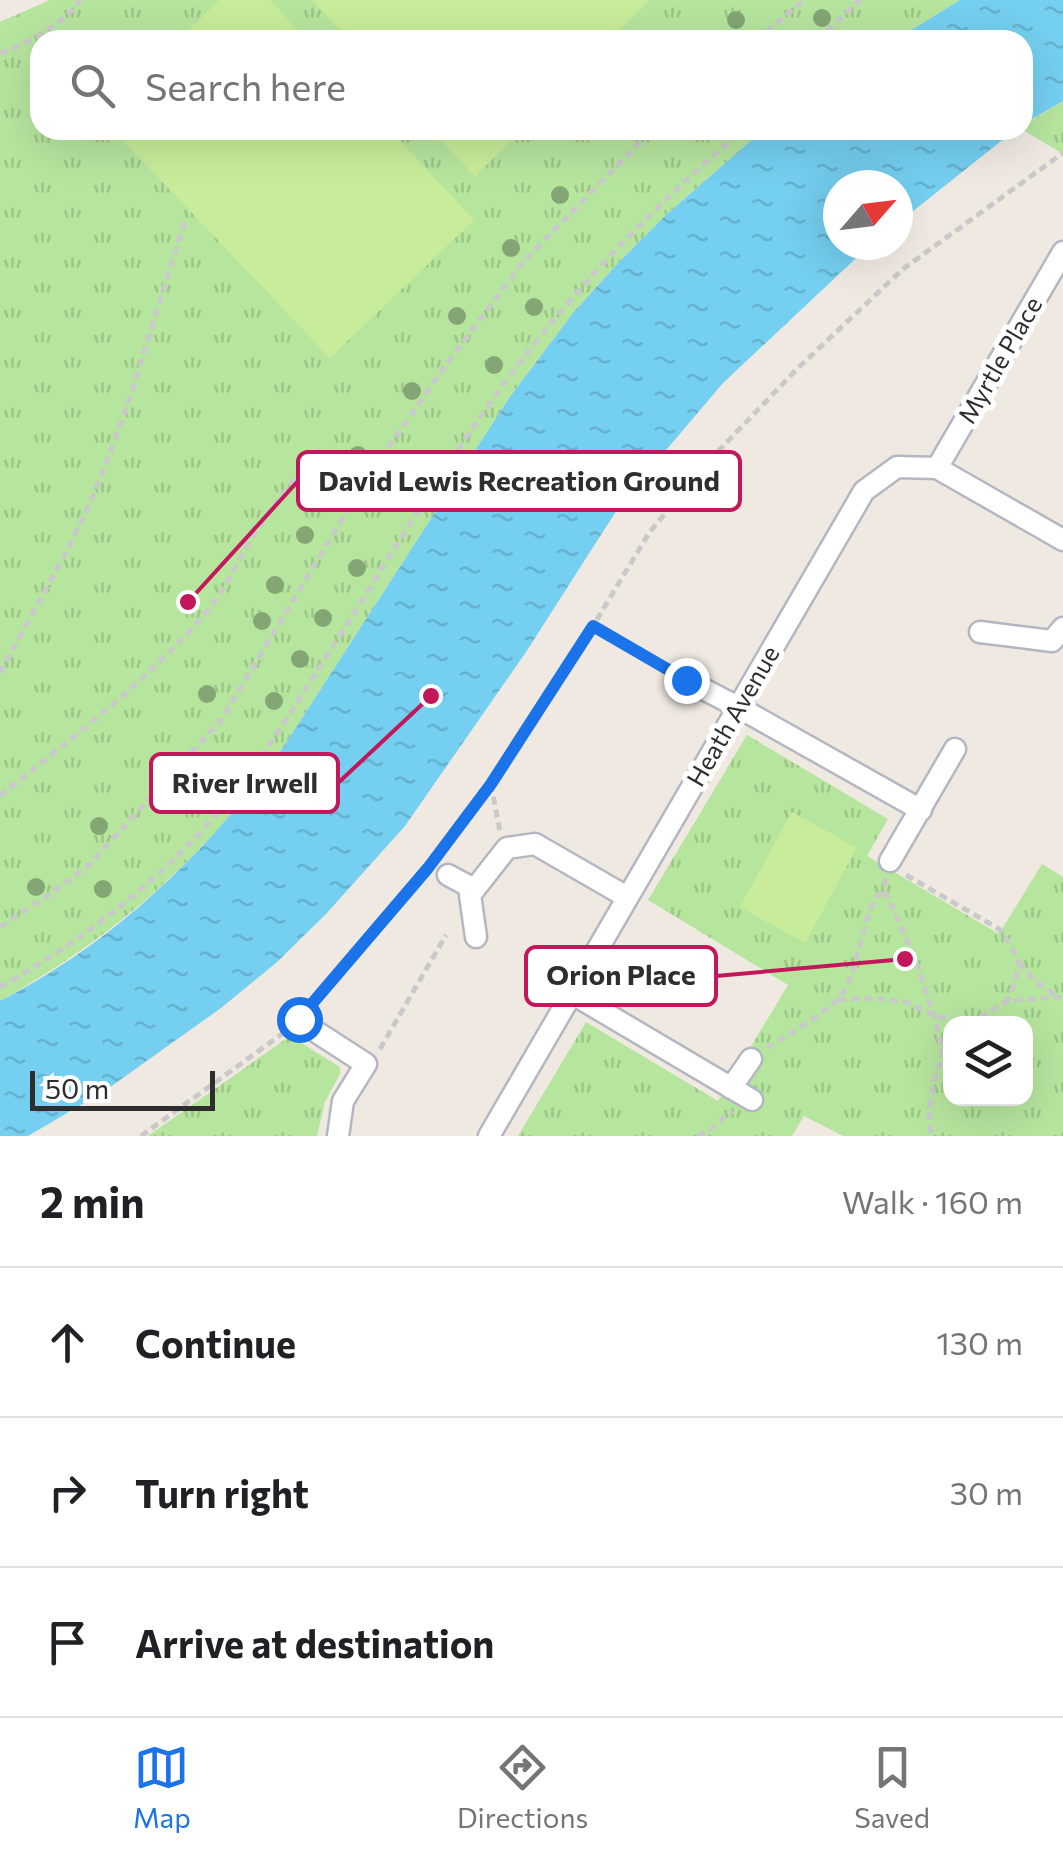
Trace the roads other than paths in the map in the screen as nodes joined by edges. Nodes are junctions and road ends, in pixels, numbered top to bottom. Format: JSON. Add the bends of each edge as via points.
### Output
{"nodes":[{"id":1,"x":1063,"y":252,"type":"edge"},
{"id":2,"x":937,"y":468,"type":"junction"},
{"id":3,"x":1063,"y":540,"type":"edge"},
{"id":4,"x":980,"y":632,"type":"dead end"},
{"id":5,"x":1059,"y":640,"type":"edge"},
{"id":6,"x":686,"y":680,"type":"road end"},
{"id":7,"x":738,"y":707,"type":"junction"},
{"id":8,"x":956,"y":748,"type":"dead end"},
{"id":9,"x":921,"y":810,"type":"junction"},
{"id":10,"x":889,"y":862,"type":"road end"},
{"id":11,"x":448,"y":874,"type":"dead end"},
{"id":12,"x":474,"y":889,"type":"junction"},
{"id":13,"x":628,"y":897,"type":"junction"},
{"id":14,"x":476,"y":938,"type":"dead end"},
{"id":15,"x":571,"y":993,"type":"junction"},
{"id":16,"x":318,"y":1033,"type":"dead end"},
{"id":17,"x":751,"y":1059,"type":"road end"},
{"id":18,"x":338,"y":1136,"type":"edge"},
{"id":19,"x":489,"y":1136,"type":"edge"}],
"edges":[{"from":1,"to":2,"type":"street","name":"Myrtle Place"},
{"from":2,"to":3,"type":"street"},
{"from":2,"to":7,"type":"street","name":"Heath Avenue","via":[[897,467],[864,491]]},
{"from":4,"to":5,"type":"street"},
{"from":6,"to":7,"type":"street"},
{"from":7,"to":9,"type":"street"},
{"from":7,"to":13,"type":"street","name":"Heath Avenue"},
{"from":8,"to":9,"type":"street"},
{"from":9,"to":10,"type":"street"},
{"from":11,"to":12,"type":"street"},
{"from":12,"to":13,"type":"street","via":[[507,848],[535,844]]},
{"from":12,"to":14,"type":"street"},
{"from":13,"to":15,"type":"street","name":"Heath Avenue"},
{"from":15,"to":17,"type":"street","via":[[743,1094]]},
{"from":15,"to":19,"type":"street","name":"Heath Avenue"},
{"from":16,"to":18,"type":"street","via":[[366,1064],[343,1101]]}]}
